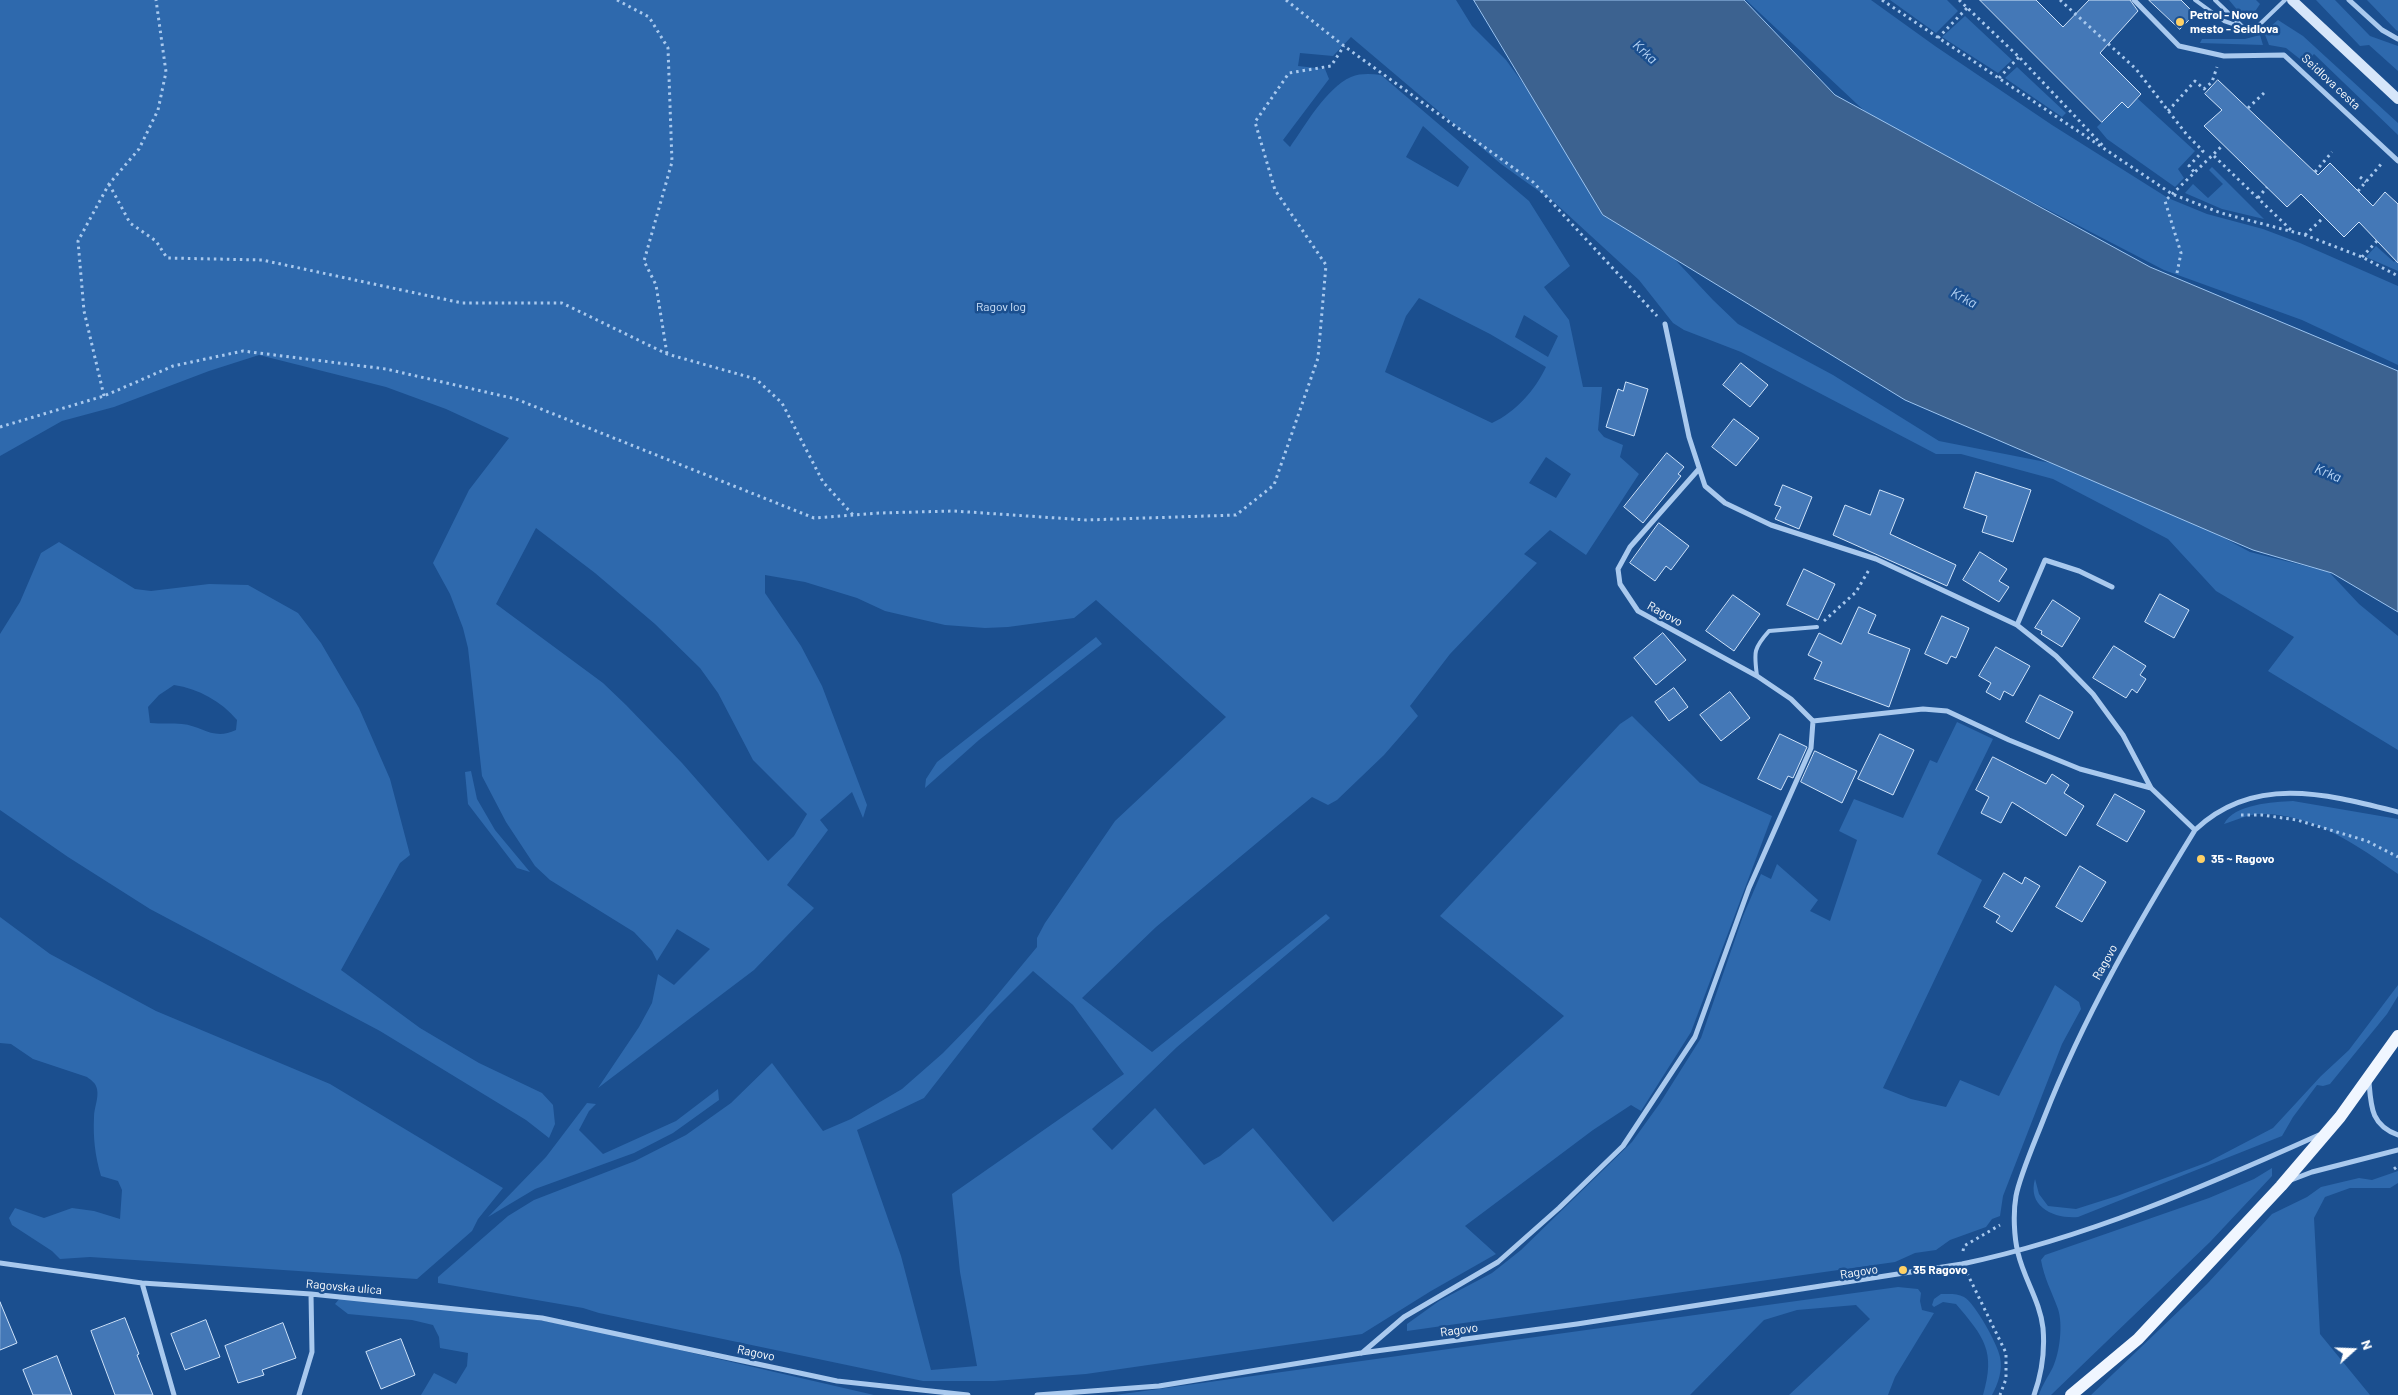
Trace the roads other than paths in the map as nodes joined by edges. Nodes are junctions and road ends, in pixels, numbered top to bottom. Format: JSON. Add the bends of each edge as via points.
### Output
{"nodes":[{"id":1,"x":2134,"y":0,"type":"edge"},
{"id":2,"x":2195,"y":0,"type":"edge"},
{"id":3,"x":2215,"y":0,"type":"edge"},
{"id":4,"x":2285,"y":0,"type":"edge"},
{"id":5,"x":2292,"y":0,"type":"edge"},
{"id":6,"x":2349,"y":0,"type":"edge"},
{"id":7,"x":2244,"y":28,"type":"junction"},
{"id":8,"x":2398,"y":40,"type":"edge"},
{"id":9,"x":2398,"y":100,"type":"edge"},
{"id":10,"x":2398,"y":161,"type":"edge"},
{"id":11,"x":1664,"y":324,"type":"road end"},
{"id":12,"x":1698,"y":470,"type":"junction"},
{"id":13,"x":2112,"y":587,"type":"dead end"},
{"id":14,"x":2017,"y":624,"type":"junction"},
{"id":15,"x":1817,"y":627,"type":"road end"},
{"id":16,"x":1757,"y":676,"type":"junction"},
{"id":17,"x":1813,"y":721,"type":"junction"},
{"id":18,"x":2150,"y":788,"type":"junction"},
{"id":19,"x":2398,"y":812,"type":"edge"},
{"id":20,"x":2195,"y":830,"type":"junction"},
{"id":21,"x":2398,"y":1036,"type":"edge"},
{"id":22,"x":2369,"y":1077,"type":"junction"},
{"id":23,"x":2326,"y":1132,"type":"junction"},
{"id":24,"x":2398,"y":1135,"type":"edge"},
{"id":25,"x":2398,"y":1150,"type":"edge"},
{"id":26,"x":2283,"y":1183,"type":"junction"},
{"id":27,"x":2018,"y":1252,"type":"junction"},
{"id":28,"x":0,"y":1263,"type":"edge"},
{"id":29,"x":142,"y":1283,"type":"junction"},
{"id":30,"x":310,"y":1294,"type":"junction"},
{"id":31,"x":542,"y":1318,"type":"joint"},
{"id":32,"x":1361,"y":1353,"type":"junction"},
{"id":33,"x":174,"y":1395,"type":"edge"},
{"id":34,"x":299,"y":1395,"type":"edge"},
{"id":35,"x":968,"y":1395,"type":"edge"},
{"id":36,"x":1037,"y":1395,"type":"edge"},
{"id":37,"x":2034,"y":1395,"type":"edge"},
{"id":38,"x":2071,"y":1395,"type":"edge"}],
"edges":[{"from":1,"to":10,"type":"street","name":"Seidlova cesta","via":[[2178,46],[2220,55],[2284,55]]},
{"from":2,"to":7,"type":"lane","via":[[2224,21]]},
{"from":3,"to":7,"type":"lane"},
{"from":4,"to":7,"type":"lane","via":[[2258,26]]},
{"from":5,"to":9,"type":"street"},
{"from":6,"to":8,"type":"street"},
{"from":11,"to":12,"type":"street"},
{"from":12,"to":14,"type":"street","via":[[1705,486],[1725,503],[1771,526],[1876,559]]},
{"from":12,"to":16,"type":"street","name":"Ragovo","via":[[1630,547],[1618,569],[1620,584],[1638,610]]},
{"from":13,"to":14,"type":"street","via":[[2079,571],[2045,560]]},
{"from":14,"to":18,"type":"street","via":[[2056,656],[2094,694],[2123,735]]},
{"from":15,"to":16,"type":"lane","via":[[1769,631],[1756,645]]},
{"from":16,"to":17,"type":"street","name":"Ragovo","via":[[1791,699]]},
{"from":17,"to":18,"type":"street","via":[[1922,709],[1948,711],[2080,769]]},
{"from":17,"to":32,"type":"street","via":[[1812,748],[1749,888],[1695,1037],[1623,1146],[1498,1262],[1404,1317]]},
{"from":18,"to":20,"type":"street"},
{"from":19,"to":20,"type":"street","name":"Ragovo","via":[[2309,793],[2276,792],[2242,799],[2210,816]]},
{"from":20,"to":27,"type":"street","name":"Ragovo","via":[[2116,961],[2059,1080],[2016,1195]]},
{"from":21,"to":22,"type":"main road"},
{"from":22,"to":23,"type":"main road"},
{"from":22,"to":24,"type":"street","via":[[2370,1104],[2376,1119],[2383,1129]]},
{"from":23,"to":26,"type":"main road"},
{"from":23,"to":27,"type":"street","via":[[2208,1185]]},
{"from":25,"to":26,"type":"street","via":[[2312,1172]]},
{"from":26,"to":38,"type":"main road","via":[[2138,1339]]},
{"from":27,"to":32,"type":"street","name":"Ragovo","via":[[1962,1264],[1586,1323]]},
{"from":27,"to":37,"type":"street","via":[[2043,1327],[2044,1351]]},
{"from":28,"to":29,"type":"street","name":"Ragovska ulica"},
{"from":29,"to":30,"type":"street","name":"Ragovska ulica"},
{"from":29,"to":33,"type":"street"},
{"from":30,"to":31,"type":"street","name":"Ragovska ulica"},
{"from":30,"to":34,"type":"street","via":[[312,1352]]},
{"from":31,"to":35,"type":"street","name":"Ragovo","via":[[837,1381]]},
{"from":32,"to":36,"type":"street","name":"Ragovo","via":[[1159,1386]]}]}
